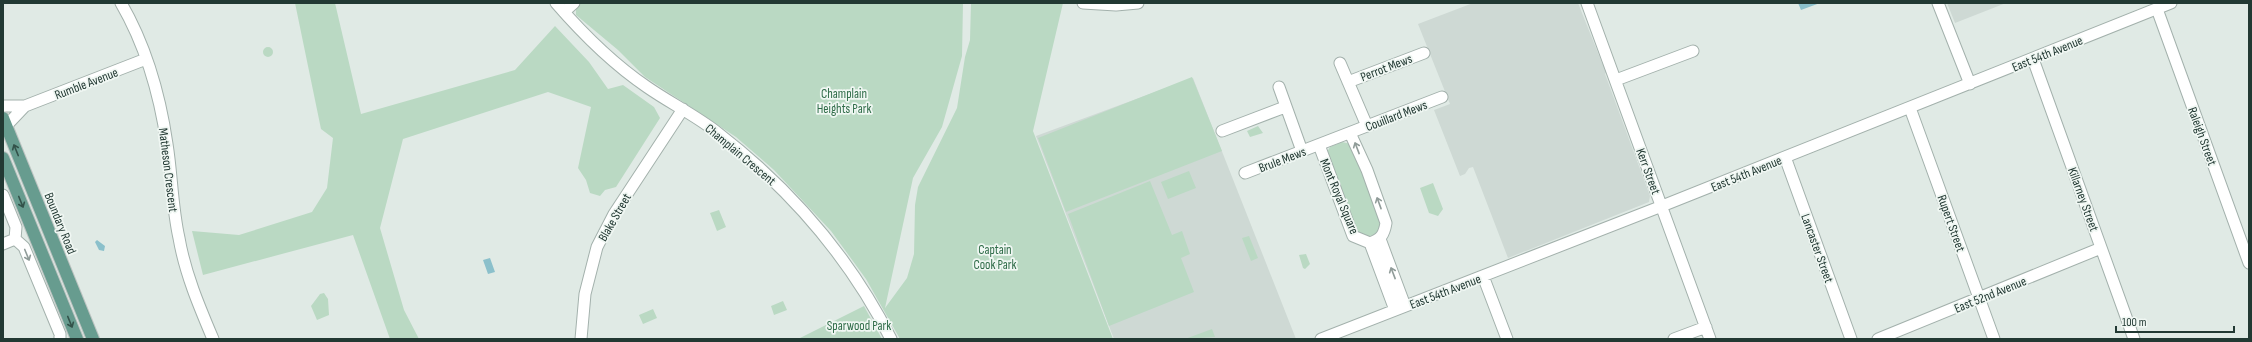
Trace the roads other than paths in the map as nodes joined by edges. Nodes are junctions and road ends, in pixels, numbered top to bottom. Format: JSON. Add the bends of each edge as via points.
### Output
{"nodes":[{"id":1,"x":121,"y":3,"type":"edge"},
{"id":2,"x":556,"y":3,"type":"edge"},
{"id":3,"x":574,"y":3,"type":"edge"},
{"id":4,"x":1083,"y":3,"type":"edge"},
{"id":5,"x":1138,"y":3,"type":"edge"},
{"id":6,"x":1587,"y":3,"type":"edge"},
{"id":7,"x":1938,"y":3,"type":"edge"},
{"id":8,"x":2171,"y":3,"type":"edge"},
{"id":9,"x":2156,"y":9,"type":"junction"},
{"id":10,"x":564,"y":12,"type":"junction"},
{"id":11,"x":1693,"y":51,"type":"dead end"},
{"id":12,"x":1424,"y":53,"type":"dead end"},
{"id":13,"x":146,"y":59,"type":"junction"},
{"id":14,"x":2033,"y":59,"type":"junction"},
{"id":15,"x":1340,"y":63,"type":"dead end"},
{"id":16,"x":1616,"y":80,"type":"junction"},
{"id":17,"x":1348,"y":82,"type":"junction"},
{"id":18,"x":1970,"y":84,"type":"junction"},
{"id":19,"x":1279,"y":87,"type":"dead end"},
{"id":20,"x":1442,"y":97,"type":"dead end"},
{"id":21,"x":3,"y":106,"type":"edge"},
{"id":22,"x":25,"y":106,"type":"junction"},
{"id":23,"x":1285,"y":106,"type":"junction"},
{"id":24,"x":1910,"y":108,"type":"junction"},
{"id":25,"x":683,"y":109,"type":"junction"},
{"id":26,"x":5,"y":122,"type":"edge"},
{"id":27,"x":1367,"y":126,"type":"junction"},
{"id":28,"x":1222,"y":131,"type":"dead end"},
{"id":29,"x":1350,"y":133,"type":"junction"},
{"id":30,"x":1319,"y":145,"type":"junction"},
{"id":31,"x":1302,"y":151,"type":"junction"},
{"id":32,"x":1785,"y":157,"type":"junction"},
{"id":33,"x":3,"y":158,"type":"edge"},
{"id":34,"x":1245,"y":174,"type":"dead end"},
{"id":35,"x":3,"y":195,"type":"edge"},
{"id":36,"x":1662,"y":206,"type":"junction"},
{"id":37,"x":15,"y":239,"type":"junction"},
{"id":38,"x":1375,"y":241,"type":"junction"},
{"id":39,"x":3,"y":244,"type":"edge"},
{"id":40,"x":2101,"y":248,"type":"junction"},
{"id":41,"x":2249,"y":263,"type":"edge"},
{"id":42,"x":1483,"y":276,"type":"junction"},
{"id":43,"x":1979,"y":298,"type":"junction"},
{"id":44,"x":1400,"y":308,"type":"junction"},
{"id":45,"x":1706,"y":327,"type":"junction"},
{"id":46,"x":60,"y":339,"type":"edge"},
{"id":47,"x":77,"y":339,"type":"edge"},
{"id":48,"x":93,"y":339,"type":"edge"},
{"id":49,"x":213,"y":339,"type":"edge"},
{"id":50,"x":580,"y":339,"type":"edge"},
{"id":51,"x":891,"y":339,"type":"edge"},
{"id":52,"x":1320,"y":339,"type":"edge"},
{"id":53,"x":1507,"y":339,"type":"edge"},
{"id":54,"x":1674,"y":339,"type":"edge"},
{"id":55,"x":1710,"y":339,"type":"edge"},
{"id":56,"x":1851,"y":339,"type":"edge"},
{"id":57,"x":1878,"y":339,"type":"edge"},
{"id":58,"x":1994,"y":339,"type":"edge"},
{"id":59,"x":2134,"y":339,"type":"edge"}],
"edges":[{"from":1,"to":13,"type":"street","name":"Matheson Crescent"},
{"from":2,"to":10,"type":"street","name":"Champlain Crescent"},
{"from":3,"to":10,"type":"street"},
{"from":4,"to":5,"type":"street"},
{"from":6,"to":16,"type":"street","name":"Kerr Street"},
{"from":7,"to":18,"type":"street"},
{"from":8,"to":9,"type":"street","name":"East 54th Avenue"},
{"from":9,"to":14,"type":"street","name":"East 54th Avenue"},
{"from":9,"to":41,"type":"street","name":"Raleigh Street"},
{"from":10,"to":25,"type":"street","name":"Champlain Crescent","via":[[620,66],[646,87]]},
{"from":11,"to":16,"type":"street"},
{"from":12,"to":17,"type":"street","name":"Perrot Mews"},
{"from":13,"to":22,"type":"street","name":"Rumble Avenue"},
{"from":13,"to":49,"type":"street","name":"Matheson Crescent","via":[[168,145],[179,239],[193,287]]},
{"from":14,"to":18,"type":"street","name":"East 54th Avenue"},
{"from":14,"to":40,"type":"street","name":"Killarney Street"},
{"from":15,"to":17,"type":"street"},
{"from":16,"to":36,"type":"street","name":"Kerr Street"},
{"from":17,"to":27,"type":"street"},
{"from":18,"to":24,"type":"street","name":"East 54th Avenue"},
{"from":19,"to":23,"type":"street"},
{"from":20,"to":27,"type":"street","name":"Couillard Mews"},
{"from":21,"to":22,"type":"street","name":"Rumble Avenue"},
{"from":22,"to":26,"type":"street","name":"Rumble Avenue"},
{"from":23,"to":28,"type":"street"},
{"from":23,"to":31,"type":"street"},
{"from":24,"to":32,"type":"street","name":"East 54th Avenue"},
{"from":24,"to":43,"type":"street","name":"Rupert Street"},
{"from":25,"to":50,"type":"street","name":"Blake Street","via":[[614,214],[597,247],[585,294]]},
{"from":25,"to":51,"type":"street","name":"Champlain Crescent","via":[[717,132],[764,172],[818,227],[858,284]]},
{"from":48,"to":26,"type":"main road","name":"Boundary Road","one_way":true},
{"from":27,"to":29,"type":"street","name":"Couillard Mews"},
{"from":29,"to":30,"type":"street","name":"Mont Royal Square"},
{"from":38,"to":29,"type":"street","one_way":true,"via":[[1385,232],[1386,223],[1367,170]]},
{"from":30,"to":31,"type":"street","name":"Brule Mews"},
{"from":30,"to":38,"type":"street","name":"Mont Royal Square","via":[[1353,236]]},
{"from":31,"to":34,"type":"street","name":"Brule Mews"},
{"from":32,"to":36,"type":"street","name":"East 54th Avenue"},
{"from":32,"to":56,"type":"street","name":"Lancaster Street"},
{"from":33,"to":47,"type":"main road","one_way":true},
{"from":35,"to":37,"type":"street","via":[[16,227]]},
{"from":36,"to":42,"type":"street","name":"East 54th Avenue"},
{"from":36,"to":45,"type":"street","name":"Kerr Street"},
{"from":37,"to":39,"type":"street"},
{"from":37,"to":46,"type":"street","one_way":true,"via":[[24,247]]},
{"from":38,"to":44,"type":"street","name":"Mont Royal Square"},
{"from":40,"to":43,"type":"street","name":"East 52nd Avenue"},
{"from":40,"to":59,"type":"street","name":"Killarney Street"},
{"from":42,"to":44,"type":"street","name":"East 54th Avenue"},
{"from":42,"to":53,"type":"street"},
{"from":43,"to":57,"type":"street","name":"East 52nd Avenue"},
{"from":43,"to":58,"type":"street","name":"Rupert Street"},
{"from":44,"to":52,"type":"street","name":"East 54th Avenue"},
{"from":45,"to":54,"type":"street"},
{"from":45,"to":55,"type":"street","name":"Kerr Street"}]}
